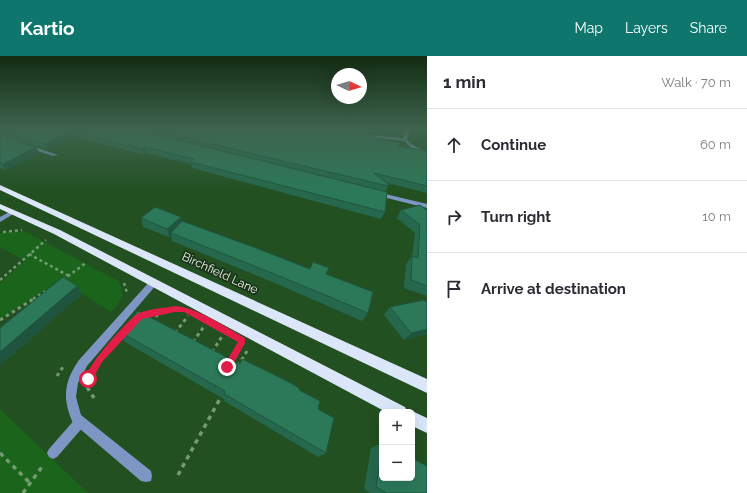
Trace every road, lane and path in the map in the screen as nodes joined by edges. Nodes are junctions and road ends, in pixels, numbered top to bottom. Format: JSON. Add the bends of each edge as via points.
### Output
{"nodes":[{"id":1,"x":38,"y":149,"type":"edge"},
{"id":2,"x":55,"y":155,"type":"dead end"},
{"id":3,"x":0,"y":187,"type":"edge"},
{"id":4,"x":367,"y":192,"type":"edge"},
{"id":5,"x":0,"y":206,"type":"edge"},
{"id":6,"x":427,"y":206,"type":"edge"},
{"id":7,"x":13,"y":212,"type":"junction"},
{"id":8,"x":0,"y":220,"type":"edge"},
{"id":9,"x":46,"y":239,"type":"dead end"},
{"id":10,"x":29,"y":254,"type":"junction"},
{"id":11,"x":94,"y":265,"type":"dead end"},
{"id":12,"x":70,"y":276,"type":"junction"},
{"id":13,"x":121,"y":279,"type":"dead end"},
{"id":14,"x":0,"y":280,"type":"edge"},
{"id":15,"x":154,"y":282,"type":"junction"},
{"id":16,"x":58,"y":284,"type":"edge"},
{"id":17,"x":52,"y":287,"type":"edge"},
{"id":18,"x":46,"y":291,"type":"junction"},
{"id":19,"x":50,"y":294,"type":"edge"},
{"id":20,"x":127,"y":295,"type":"dead end"},
{"id":21,"x":28,"y":302,"type":"junction"},
{"id":22,"x":33,"y":306,"type":"edge"},
{"id":23,"x":180,"y":309,"type":"dead end"},
{"id":24,"x":157,"y":312,"type":"junction"},
{"id":25,"x":191,"y":312,"type":"dead end"},
{"id":26,"x":7,"y":316,"type":"junction"},
{"id":27,"x":140,"y":316,"type":"edge"},
{"id":28,"x":12,"y":318,"type":"edge"},
{"id":29,"x":0,"y":320,"type":"edge"},
{"id":30,"x":208,"y":321,"type":"dead end"},
{"id":31,"x":155,"y":329,"type":"edge"},
{"id":32,"x":225,"y":331,"type":"dead end"},
{"id":33,"x":172,"y":338,"type":"edge"},
{"id":34,"x":243,"y":340,"type":"dead end"},
{"id":35,"x":247,"y":343,"type":"dead end"},
{"id":36,"x":190,"y":347,"type":"edge"},
{"id":37,"x":209,"y":357,"type":"edge"},
{"id":38,"x":66,"y":364,"type":"dead end"},
{"id":39,"x":227,"y":367,"type":"edge"},
{"id":40,"x":234,"y":372,"type":"edge"},
{"id":41,"x":57,"y":376,"type":"dead end"},
{"id":42,"x":88,"y":379,"type":"dead end"},
{"id":43,"x":427,"y":386,"type":"edge"},
{"id":44,"x":224,"y":391,"type":"edge"},
{"id":45,"x":94,"y":398,"type":"dead end"},
{"id":46,"x":394,"y":409,"type":"edge"},
{"id":47,"x":415,"y":420,"type":"edge"},
{"id":48,"x":80,"y":422,"type":"junction"},
{"id":49,"x":427,"y":426,"type":"edge"},
{"id":50,"x":0,"y":453,"type":"edge"},
{"id":51,"x":53,"y":453,"type":"joint"},
{"id":52,"x":178,"y":475,"type":"dead end"},
{"id":53,"x":146,"y":476,"type":"dead end"},
{"id":54,"x":30,"y":483,"type":"junction"},
{"id":55,"x":23,"y":493,"type":"edge"}],
"edges":[{"from":1,"to":2,"type":"street"},
{"from":3,"to":43,"type":"main road","name":"Birchfield Lane"},
{"from":4,"to":6,"type":"street"},
{"from":5,"to":7,"type":"main road"},
{"from":7,"to":8,"type":"street"},
{"from":7,"to":15,"type":"main road"},
{"from":9,"to":10,"type":"path"},
{"from":10,"to":12,"type":"path"},
{"from":10,"to":14,"type":"path"},
{"from":11,"to":12,"type":"path","via":[[87,261]]},
{"from":12,"to":16,"type":"path"},
{"from":13,"to":20,"type":"path","via":[[126,284]]},
{"from":15,"to":46,"type":"main road"},
{"from":15,"to":48,"type":"street","via":[[76,373],[70,407]]},
{"from":17,"to":18,"type":"path"},
{"from":18,"to":19,"type":"path"},
{"from":18,"to":21,"type":"path"},
{"from":21,"to":22,"type":"path"},
{"from":21,"to":26,"type":"path"},
{"from":23,"to":24,"type":"path"},
{"from":24,"to":27,"type":"path"},
{"from":24,"to":31,"type":"path"},
{"from":25,"to":33,"type":"path"},
{"from":26,"to":28,"type":"path"},
{"from":26,"to":29,"type":"path"},
{"from":30,"to":36,"type":"path"},
{"from":32,"to":37,"type":"path"},
{"from":34,"to":39,"type":"path"},
{"from":35,"to":40,"type":"path","via":[[251,345]]},
{"from":38,"to":41,"type":"path"},
{"from":42,"to":45,"type":"path","via":[[87,386]]},
{"from":44,"to":52,"type":"path"},
{"from":47,"to":49,"type":"main road"},
{"from":48,"to":51,"type":"street"},
{"from":48,"to":53,"type":"street"},
{"from":50,"to":54,"type":"path"},
{"from":51,"to":54,"type":"path"},
{"from":54,"to":55,"type":"path"}]}
